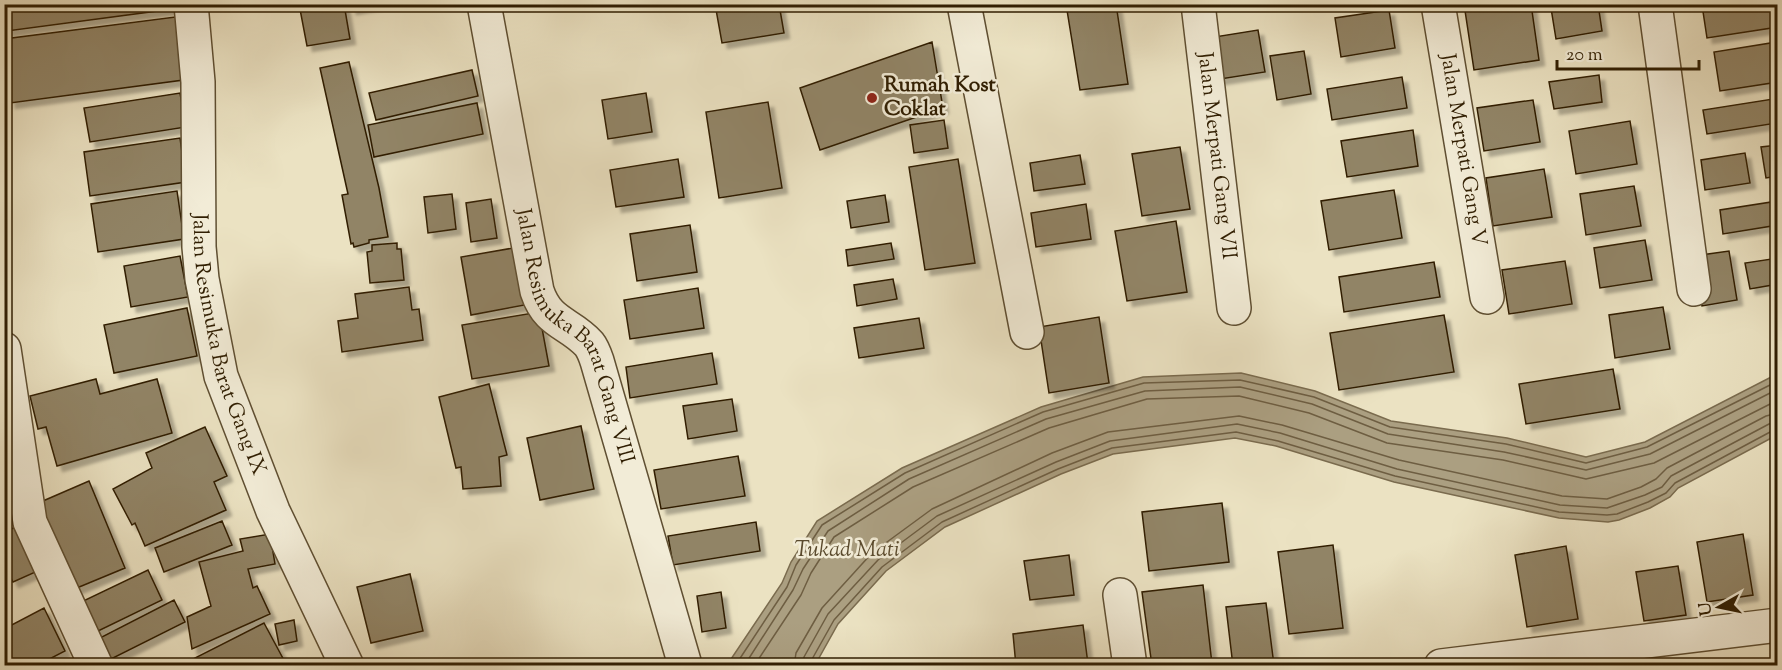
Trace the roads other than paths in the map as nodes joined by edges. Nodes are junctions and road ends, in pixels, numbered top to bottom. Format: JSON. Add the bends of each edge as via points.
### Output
{"nodes":[{"id":1,"x":191,"y":4,"type":"edge"},
{"id":2,"x":484,"y":4,"type":"edge"},
{"id":3,"x":964,"y":4,"type":"edge"},
{"id":4,"x":1198,"y":4,"type":"edge"},
{"id":5,"x":1438,"y":4,"type":"edge"},
{"id":6,"x":1655,"y":4,"type":"edge"},
{"id":7,"x":1694,"y":289,"type":"dead end"},
{"id":8,"x":1487,"y":297,"type":"dead end"},
{"id":9,"x":1234,"y":308,"type":"dead end"},
{"id":10,"x":1027,"y":332,"type":"dead end"},
{"id":11,"x":4,"y":349,"type":"edge"},
{"id":12,"x":1120,"y":595,"type":"dead end"},
{"id":13,"x":1778,"y":625,"type":"edge"},
{"id":14,"x":685,"y":664,"type":"edge"},
{"id":15,"x":96,"y":666,"type":"edge"},
{"id":16,"x":347,"y":666,"type":"edge"},
{"id":17,"x":1130,"y":666,"type":"edge"},
{"id":18,"x":1441,"y":666,"type":"edge"}],
"edges":[{"from":1,"to":16,"type":"street","name":"Jalan Resimuka Barat Gang IX","via":[[198,82],[199,247],[221,376],[273,511]]},
{"from":2,"to":14,"type":"street","name":"Jalan Resimuka Barat Gang VIII","via":[[537,291],[549,315],[591,346],[597,361]]},
{"from":3,"to":10,"type":"street"},
{"from":4,"to":9,"type":"street","name":"Jalan Merpati Gang VII"},
{"from":5,"to":8,"type":"street","name":"Jalan Merpati Gang V"},
{"from":6,"to":7,"type":"street"},
{"from":11,"to":15,"type":"street","via":[[30,522]]},
{"from":12,"to":17,"type":"street"},
{"from":13,"to":18,"type":"street"}]}
